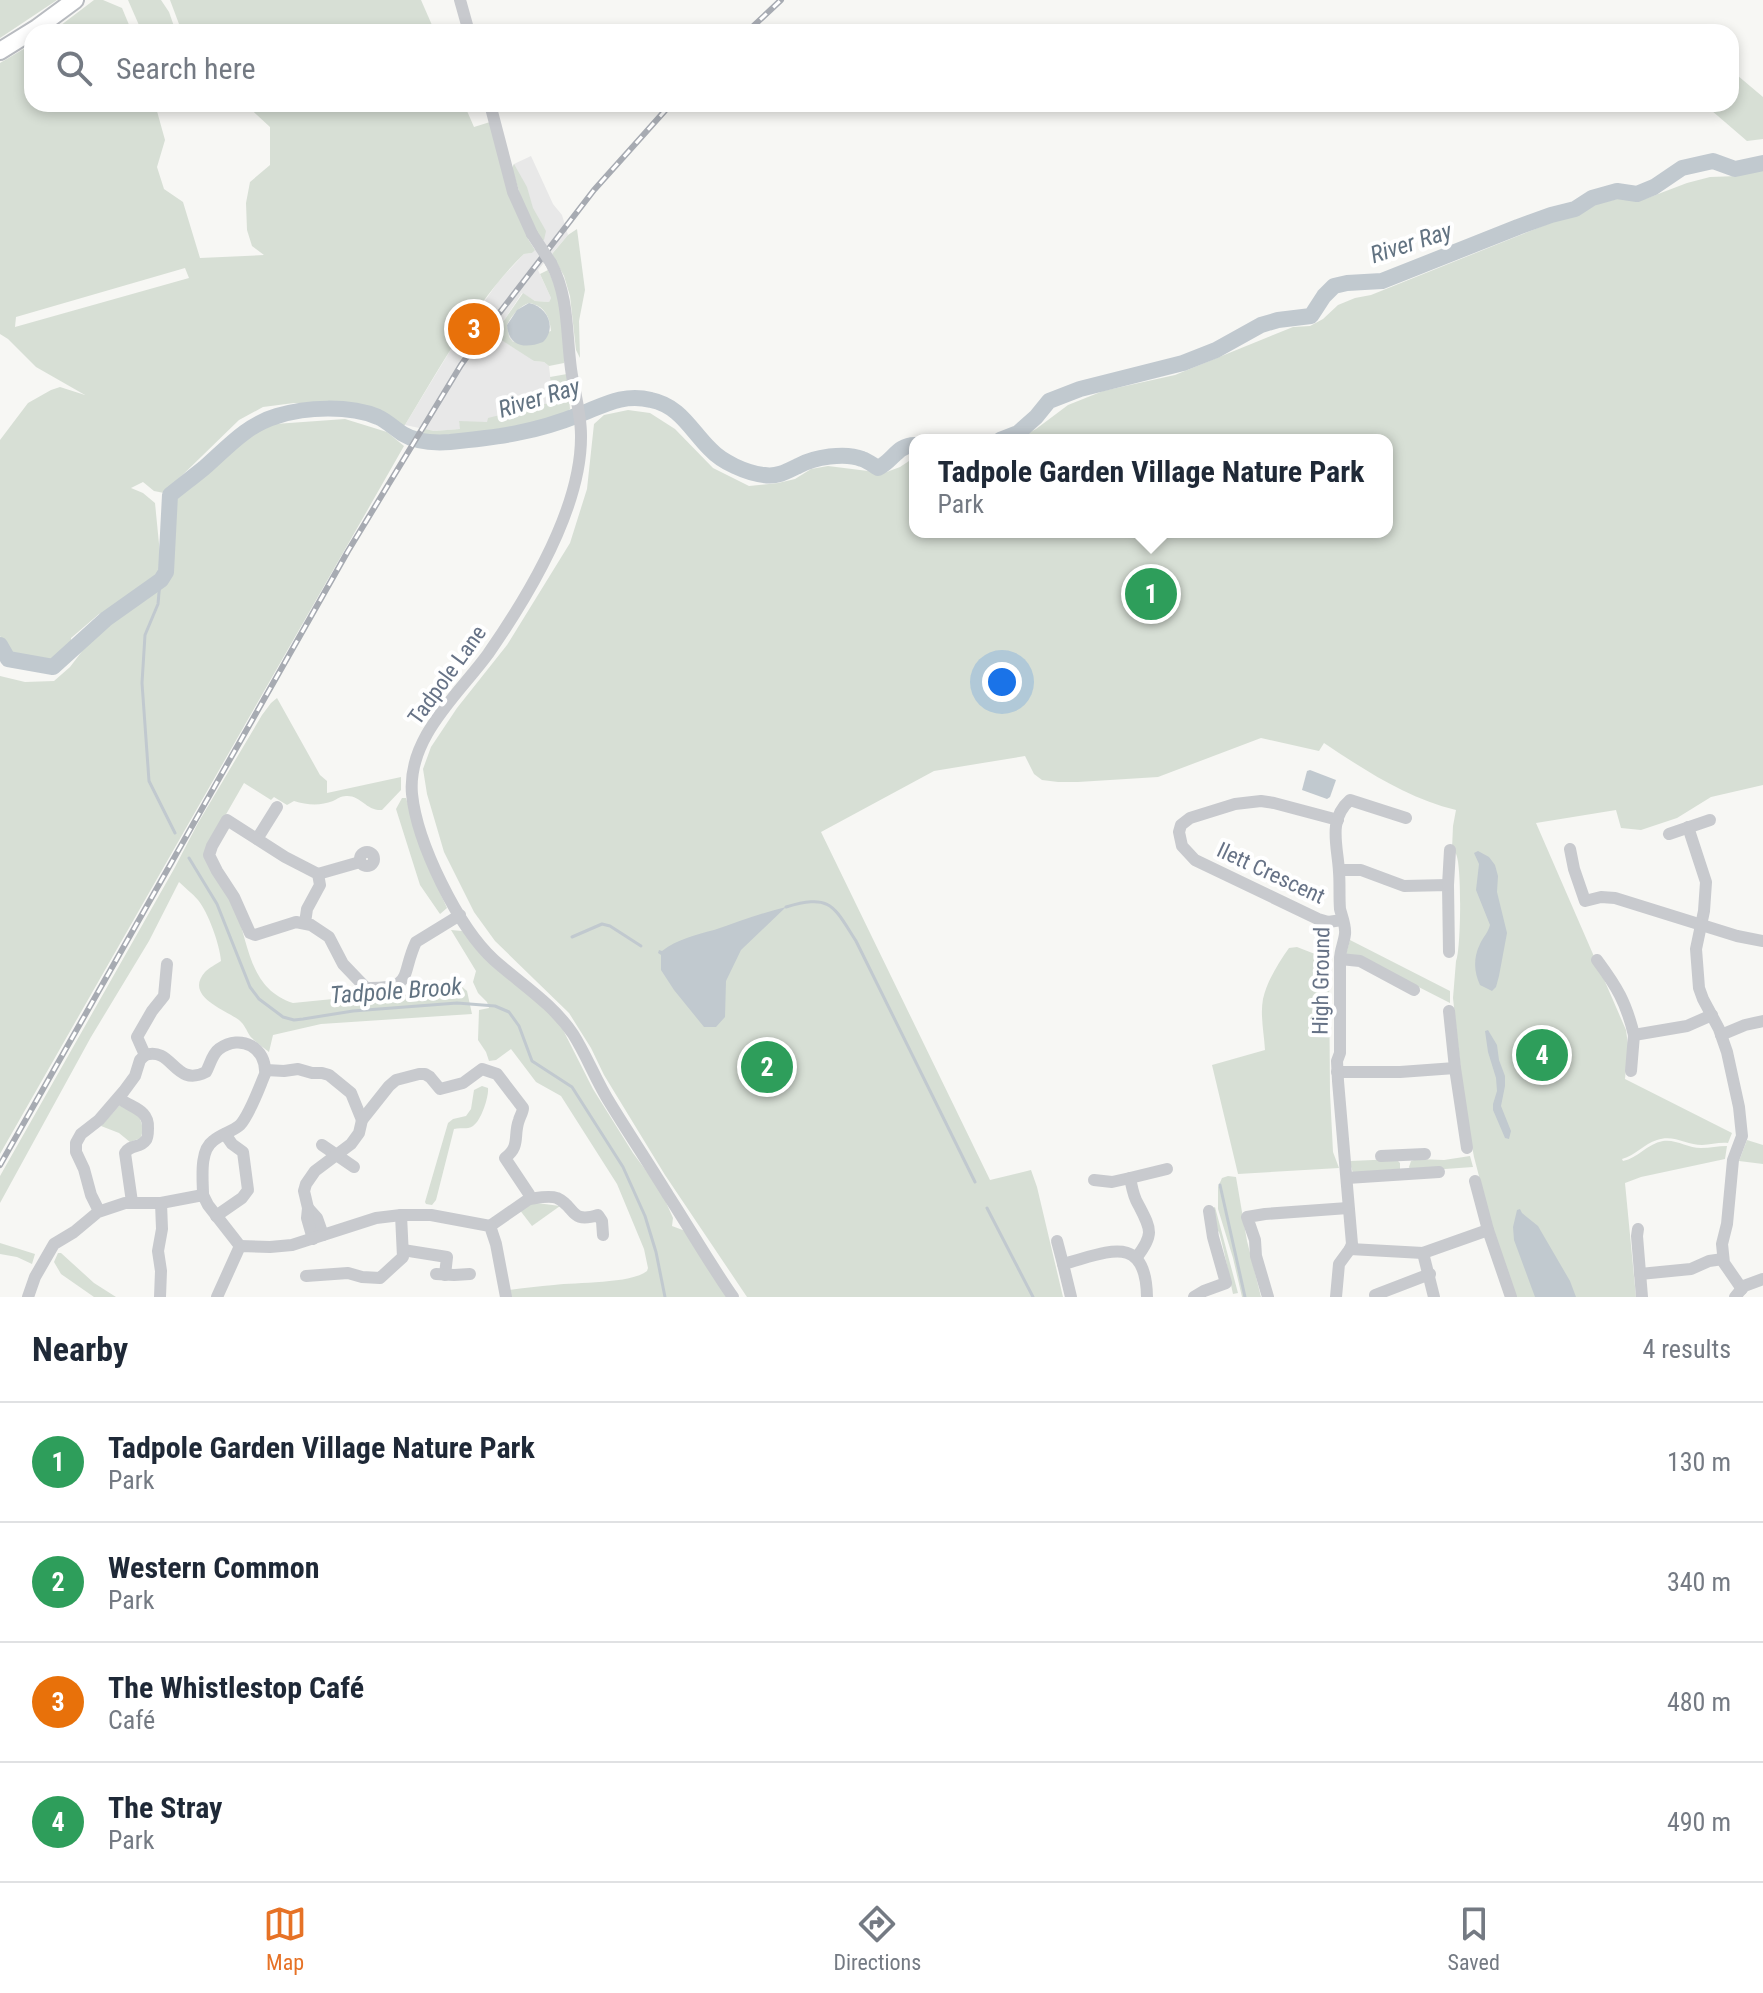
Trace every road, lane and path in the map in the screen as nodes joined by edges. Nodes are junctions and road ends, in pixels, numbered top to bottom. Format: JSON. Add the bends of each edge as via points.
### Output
{"nodes":[{"id":1,"x":75,"y":0,"type":"edge"},
{"id":2,"x":460,"y":0,"type":"edge"},
{"id":3,"x":43,"y":24,"type":"edge"},
{"id":4,"x":467,"y":24,"type":"edge"},
{"id":5,"x":24,"y":36,"type":"edge"},
{"id":6,"x":0,"y":51,"type":"edge"},
{"id":7,"x":492,"y":112,"type":"edge"},
{"id":8,"x":277,"y":807,"type":"dead end"},
{"id":9,"x":1406,"y":818,"type":"dead end"},
{"id":10,"x":1338,"y":820,"type":"junction"},
{"id":11,"x":1710,"y":820,"type":"dead end"},
{"id":12,"x":1688,"y":827,"type":"junction"},
{"id":13,"x":1669,"y":834,"type":"dead end"},
{"id":14,"x":257,"y":839,"type":"junction"},
{"id":15,"x":1570,"y":849,"type":"dead end"},
{"id":16,"x":1450,"y":850,"type":"dead end"},
{"id":17,"x":360,"y":862,"type":"dead end"},
{"id":18,"x":1339,"y":870,"type":"junction"},
{"id":19,"x":318,"y":874,"type":"junction"},
{"id":20,"x":1448,"y":885,"type":"junction"},
{"id":21,"x":460,"y":915,"type":"junction"},
{"id":22,"x":1342,"y":920,"type":"junction"},
{"id":23,"x":305,"y":923,"type":"junction"},
{"id":24,"x":1701,"y":924,"type":"junction"},
{"id":25,"x":1763,"y":941,"type":"edge"},
{"id":26,"x":1449,"y":952,"type":"dead end"},
{"id":27,"x":1340,"y":959,"type":"junction"},
{"id":28,"x":1597,"y":960,"type":"dead end"},
{"id":29,"x":167,"y":964,"type":"dead end"},
{"id":30,"x":1414,"y":990,"type":"dead end"},
{"id":31,"x":1449,"y":1011,"type":"dead end"},
{"id":32,"x":1712,"y":1015,"type":"junction"},
{"id":33,"x":1763,"y":1021,"type":"edge"},
{"id":34,"x":1634,"y":1035,"type":"junction"},
{"id":35,"x":1721,"y":1035,"type":"junction"},
{"id":36,"x":145,"y":1055,"type":"junction"},
{"id":37,"x":1455,"y":1068,"type":"junction"},
{"id":38,"x":266,"y":1070,"type":"junction"},
{"id":39,"x":1631,"y":1071,"type":"dead end"},
{"id":40,"x":1337,"y":1072,"type":"junction"},
{"id":41,"x":351,"y":1093,"type":"junction"},
{"id":42,"x":119,"y":1098,"type":"junction"},
{"id":43,"x":380,"y":1098,"type":"junction"},
{"id":44,"x":362,"y":1120,"type":"junction"},
{"id":45,"x":225,"y":1134,"type":"junction"},
{"id":46,"x":322,"y":1145,"type":"dead end"},
{"id":47,"x":1467,"y":1148,"type":"dead end"},
{"id":48,"x":338,"y":1154,"type":"junction"},
{"id":49,"x":1425,"y":1154,"type":"dead end"},
{"id":50,"x":1404,"y":1155,"type":"junction"},
{"id":51,"x":1381,"y":1156,"type":"dead end"},
{"id":52,"x":354,"y":1167,"type":"dead end"},
{"id":53,"x":1167,"y":1169,"type":"dead end"},
{"id":54,"x":1439,"y":1172,"type":"dead end"},
{"id":55,"x":1405,"y":1174,"type":"junction"},
{"id":56,"x":1130,"y":1178,"type":"junction"},
{"id":57,"x":1347,"y":1178,"type":"junction"},
{"id":58,"x":1094,"y":1180,"type":"dead end"},
{"id":59,"x":1475,"y":1181,"type":"dead end"},
{"id":60,"x":203,"y":1195,"type":"junction"},
{"id":61,"x":529,"y":1199,"type":"junction"},
{"id":62,"x":132,"y":1202,"type":"junction"},
{"id":63,"x":161,"y":1203,"type":"junction"},
{"id":64,"x":1348,"y":1208,"type":"junction"},
{"id":65,"x":99,"y":1211,"type":"junction"},
{"id":66,"x":1209,"y":1211,"type":"dead end"},
{"id":67,"x":401,"y":1215,"type":"junction"},
{"id":68,"x":216,"y":1216,"type":"junction"},
{"id":69,"x":490,"y":1226,"type":"junction"},
{"id":70,"x":1638,"y":1229,"type":"dead end"},
{"id":71,"x":1488,"y":1230,"type":"junction"},
{"id":72,"x":603,"y":1235,"type":"dead end"},
{"id":73,"x":318,"y":1237,"type":"junction"},
{"id":74,"x":1057,"y":1241,"type":"dead end"},
{"id":75,"x":240,"y":1246,"type":"junction"},
{"id":76,"x":1350,"y":1249,"type":"junction"},
{"id":77,"x":403,"y":1250,"type":"junction"},
{"id":78,"x":1423,"y":1253,"type":"junction"},
{"id":79,"x":1136,"y":1258,"type":"junction"},
{"id":80,"x":1723,"y":1259,"type":"junction"},
{"id":81,"x":1063,"y":1264,"type":"junction"},
{"id":82,"x":470,"y":1274,"type":"dead end"},
{"id":83,"x":1430,"y":1274,"type":"junction"},
{"id":84,"x":1640,"y":1274,"type":"junction"},
{"id":85,"x":306,"y":1276,"type":"dead end"},
{"id":86,"x":1763,"y":1279,"type":"edge"},
{"id":87,"x":1228,"y":1290,"type":"edge"},
{"id":88,"x":1739,"y":1293,"type":"edge"},
{"id":89,"x":1375,"y":1295,"type":"edge"},
{"id":90,"x":28,"y":1297,"type":"edge"},
{"id":91,"x":160,"y":1297,"type":"edge"},
{"id":92,"x":217,"y":1297,"type":"edge"},
{"id":93,"x":506,"y":1297,"type":"edge"},
{"id":94,"x":733,"y":1297,"type":"edge"},
{"id":95,"x":1071,"y":1297,"type":"edge"},
{"id":96,"x":1147,"y":1297,"type":"edge"},
{"id":97,"x":1194,"y":1297,"type":"edge"},
{"id":98,"x":1268,"y":1297,"type":"edge"},
{"id":99,"x":1336,"y":1297,"type":"edge"},
{"id":100,"x":1434,"y":1297,"type":"edge"},
{"id":101,"x":1511,"y":1297,"type":"edge"},
{"id":102,"x":1642,"y":1297,"type":"edge"}],
"edges":[{"from":1,"to":3,"type":"main road"},
{"from":2,"to":4,"type":"street"},
{"from":5,"to":6,"type":"main road"},
{"from":7,"to":21,"type":"street","name":"Tadpole Lane","bridge":true,"via":[[513,192],[561,286],[581,434],[573,492],[549,551],[501,634],[431,729],[414,768],[417,819]]},
{"from":8,"to":14,"type":"street"},
{"from":9,"to":10,"type":"street","via":[[1353,800]]},
{"from":10,"to":18,"type":"street","name":"High Ground"},
{"from":10,"to":22,"type":"street","name":"Ilett Crescent","via":[[1274,803],[1248,802],[1190,818],[1179,832],[1182,846],[1195,860],[1318,919]]},
{"from":11,"to":12,"type":"street"},
{"from":12,"to":13,"type":"street"},
{"from":12,"to":24,"type":"street","via":[[1705,878]]},
{"from":14,"to":19,"type":"street"},
{"from":14,"to":23,"type":"street","via":[[227,820],[209,855],[250,933]]},
{"from":15,"to":24,"type":"street","via":[[1579,903],[1608,897]]},
{"from":16,"to":20,"type":"street"},
{"from":17,"to":19,"type":"street"},
{"from":18,"to":20,"type":"street","via":[[1366,871],[1404,886]]},
{"from":18,"to":22,"type":"street","name":"High Ground"},
{"from":19,"to":23,"type":"street","via":[[320,885]]},
{"from":20,"to":26,"type":"street"},
{"from":21,"to":23,"type":"street","via":[[418,941],[400,982],[371,988],[343,964],[329,937]]},
{"from":21,"to":94,"type":"street","name":"Tadpole Lane","via":[[485,950],[572,1032],[625,1129]]},
{"from":22,"to":27,"type":"street","name":"High Ground"},
{"from":24,"to":25,"type":"street"},
{"from":24,"to":32,"type":"street","via":[[1697,972]]},
{"from":27,"to":30,"type":"street","via":[[1360,961]]},
{"from":27,"to":40,"type":"street","name":"High Ground"},
{"from":28,"to":34,"type":"street","via":[[1624,1000]]},
{"from":29,"to":36,"type":"street","via":[[164,996],[137,1037]]},
{"from":31,"to":37,"type":"street"},
{"from":32,"to":34,"type":"street","via":[[1687,1026]]},
{"from":32,"to":35,"type":"street"},
{"from":33,"to":35,"type":"street"},
{"from":34,"to":39,"type":"street"},
{"from":35,"to":80,"type":"street","via":[[1742,1134],[1733,1160]]},
{"from":36,"to":38,"type":"street","via":[[162,1055],[176,1069],[194,1076],[206,1072],[218,1050],[242,1042],[259,1051]]},
{"from":36,"to":42,"type":"street"},
{"from":37,"to":40,"type":"street"},
{"from":37,"to":47,"type":"street"},
{"from":38,"to":41,"type":"street","via":[[322,1073]]},
{"from":38,"to":45,"type":"street","via":[[243,1120]]},
{"from":40,"to":57,"type":"street","name":"High Ground"},
{"from":41,"to":43,"type":"street"},
{"from":41,"to":44,"type":"street"},
{"from":42,"to":62,"type":"street","via":[[148,1120],[146,1141],[125,1153]]},
{"from":42,"to":65,"type":"street","via":[[76,1143]]},
{"from":43,"to":44,"type":"street"},
{"from":43,"to":61,"type":"street","via":[[396,1080],[419,1074],[428,1076],[435,1093],[482,1069],[494,1072],[524,1111],[514,1148],[505,1158]]},
{"from":44,"to":48,"type":"street","via":[[355,1139]]},
{"from":45,"to":60,"type":"street","via":[[207,1147]]},
{"from":45,"to":68,"type":"street","via":[[243,1152],[248,1190]]},
{"from":46,"to":48,"type":"street"},
{"from":48,"to":52,"type":"street"},
{"from":48,"to":73,"type":"street","via":[[319,1168],[304,1191],[307,1218]]},
{"from":49,"to":50,"type":"street"},
{"from":50,"to":51,"type":"street"},
{"from":50,"to":55,"type":"street"},
{"from":53,"to":56,"type":"street"},
{"from":54,"to":55,"type":"street"},
{"from":55,"to":57,"type":"street"},
{"from":56,"to":58,"type":"street"},
{"from":56,"to":79,"type":"street","via":[[1149,1232]]},
{"from":57,"to":64,"type":"street","name":"High Ground"},
{"from":59,"to":71,"type":"street"},
{"from":60,"to":63,"type":"street"},
{"from":60,"to":68,"type":"street"},
{"from":61,"to":69,"type":"street"},
{"from":61,"to":72,"type":"street","via":[[553,1198],[578,1216],[597,1215]]},
{"from":62,"to":63,"type":"street"},
{"from":62,"to":65,"type":"street"},
{"from":63,"to":91,"type":"street"},
{"from":64,"to":76,"type":"street","name":"High Ground"},
{"from":64,"to":98,"type":"street","via":[[1246,1213]]},
{"from":65,"to":90,"type":"street","via":[[54,1244]]},
{"from":66,"to":87,"type":"street"},
{"from":67,"to":69,"type":"street"},
{"from":67,"to":73,"type":"street"},
{"from":67,"to":77,"type":"street"},
{"from":68,"to":75,"type":"street"},
{"from":69,"to":93,"type":"street"},
{"from":70,"to":84,"type":"street"},
{"from":71,"to":78,"type":"street"},
{"from":71,"to":101,"type":"street"},
{"from":73,"to":75,"type":"street","via":[[282,1247]]},
{"from":74,"to":81,"type":"street"},
{"from":75,"to":92,"type":"street"},
{"from":76,"to":78,"type":"street"},
{"from":76,"to":99,"type":"street","name":"High Ground","via":[[1339,1264]]},
{"from":77,"to":82,"type":"street","via":[[447,1257],[441,1274]]},
{"from":77,"to":85,"type":"street","via":[[401,1260],[380,1278],[349,1273]]},
{"from":78,"to":83,"type":"street"},
{"from":79,"to":81,"type":"street","via":[[1115,1251]]},
{"from":79,"to":96,"type":"street","via":[[1146,1274]]},
{"from":80,"to":84,"type":"street","via":[[1687,1270]]},
{"from":80,"to":88,"type":"street"},
{"from":81,"to":95,"type":"street"},
{"from":83,"to":89,"type":"street"},
{"from":83,"to":100,"type":"street"},
{"from":84,"to":102,"type":"street"},
{"from":86,"to":88,"type":"street"},
{"from":87,"to":97,"type":"street"}]}
